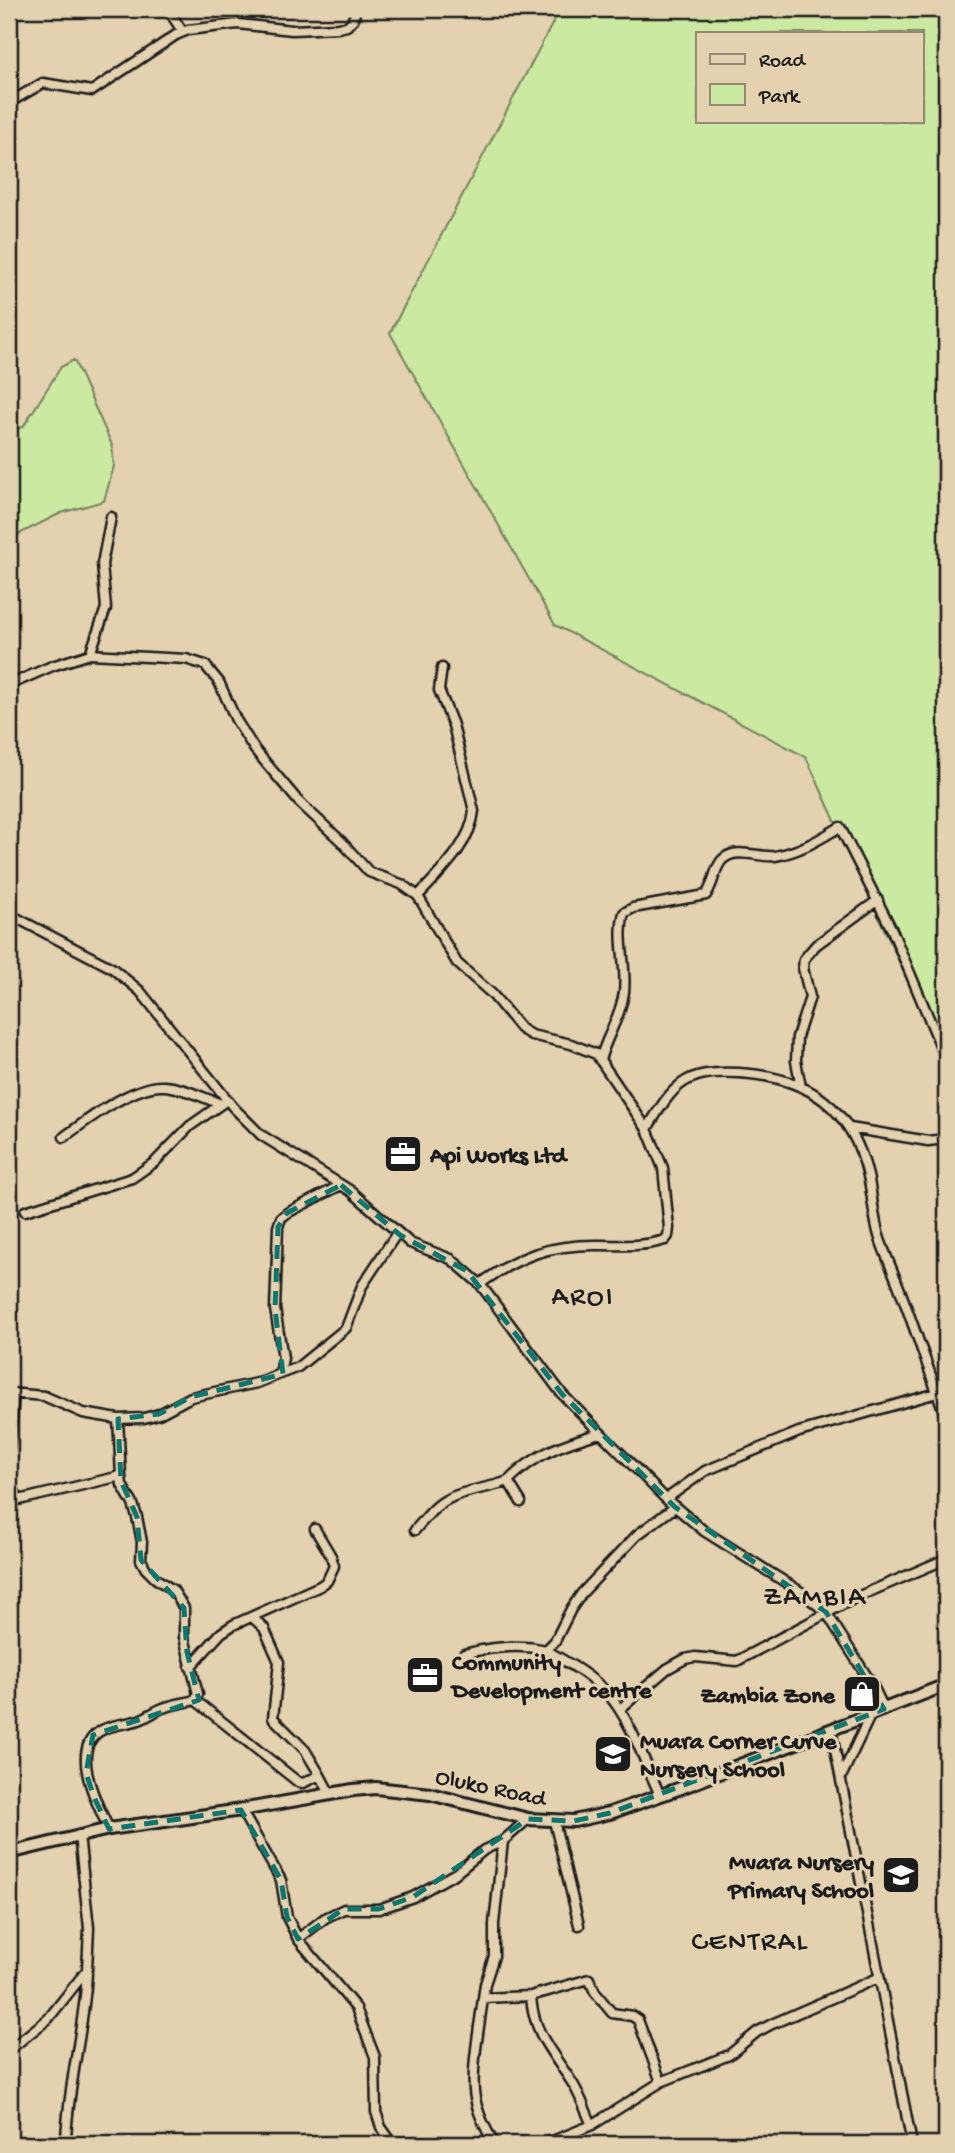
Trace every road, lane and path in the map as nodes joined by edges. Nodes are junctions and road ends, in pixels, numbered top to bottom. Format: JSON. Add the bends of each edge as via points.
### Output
{"nodes":[{"id":1,"x":168,"y":9,"type":"edge"},
{"id":2,"x":356,"y":9,"type":"edge"},
{"id":3,"x":182,"y":32,"type":"junction"},
{"id":4,"x":9,"y":100,"type":"edge"},
{"id":5,"x":111,"y":517,"type":"dead end"},
{"id":6,"x":90,"y":654,"type":"junction"},
{"id":7,"x":442,"y":668,"type":"dead end"},
{"id":8,"x":9,"y":685,"type":"edge"},
{"id":9,"x":418,"y":896,"type":"junction"},
{"id":10,"x":877,"y":900,"type":"junction"},
{"id":11,"x":9,"y":915,"type":"edge"},
{"id":12,"x":946,"y":1059,"type":"edge"},
{"id":13,"x":600,"y":1060,"type":"junction"},
{"id":14,"x":801,"y":1087,"type":"junction"},
{"id":15,"x":224,"y":1102,"type":"junction"},
{"id":16,"x":850,"y":1128,"type":"junction"},
{"id":17,"x":647,"y":1129,"type":"junction"},
{"id":18,"x":64,"y":1137,"type":"dead end"},
{"id":19,"x":946,"y":1139,"type":"edge"},
{"id":20,"x":341,"y":1185,"type":"junction"},
{"id":21,"x":25,"y":1211,"type":"dead end"},
{"id":22,"x":397,"y":1233,"type":"junction"},
{"id":23,"x":480,"y":1284,"type":"junction"},
{"id":24,"x":280,"y":1374,"type":"junction"},
{"id":25,"x":12,"y":1393,"type":"edge"},
{"id":26,"x":937,"y":1393,"type":"junction"},
{"id":27,"x":946,"y":1418,"type":"edge"},
{"id":28,"x":118,"y":1419,"type":"junction"},
{"id":29,"x":600,"y":1433,"type":"junction"},
{"id":30,"x":9,"y":1451,"type":"edge"},
{"id":31,"x":121,"y":1476,"type":"junction"},
{"id":32,"x":9,"y":1481,"type":"edge"},
{"id":33,"x":508,"y":1482,"type":"junction"},
{"id":34,"x":666,"y":1499,"type":"junction"},
{"id":35,"x":521,"y":1502,"type":"dead end"},
{"id":36,"x":675,"y":1507,"type":"junction"},
{"id":37,"x":315,"y":1529,"type":"dead end"},
{"id":38,"x":415,"y":1530,"type":"dead end"},
{"id":39,"x":946,"y":1559,"type":"edge"},
{"id":40,"x":826,"y":1612,"type":"junction"},
{"id":41,"x":253,"y":1616,"type":"junction"},
{"id":42,"x":547,"y":1650,"type":"junction"},
{"id":43,"x":464,"y":1654,"type":"dead end"},
{"id":44,"x":190,"y":1667,"type":"junction"},
{"id":45,"x":946,"y":1685,"type":"edge"},
{"id":46,"x":195,"y":1700,"type":"junction"},
{"id":47,"x":620,"y":1709,"type":"junction"},
{"id":48,"x":884,"y":1709,"type":"junction"},
{"id":49,"x":871,"y":1714,"type":"junction"},
{"id":50,"x":831,"y":1729,"type":"junction"},
{"id":51,"x":320,"y":1775,"type":"junction"},
{"id":52,"x":841,"y":1778,"type":"junction"},
{"id":53,"x":330,"y":1794,"type":"junction"},
{"id":54,"x":660,"y":1795,"type":"junction"},
{"id":55,"x":241,"y":1810,"type":"junction"},
{"id":56,"x":528,"y":1819,"type":"junction"},
{"id":57,"x":554,"y":1821,"type":"junction"},
{"id":58,"x":109,"y":1829,"type":"junction"},
{"id":59,"x":79,"y":1835,"type":"junction"},
{"id":60,"x":503,"y":1841,"type":"junction"},
{"id":61,"x":9,"y":1853,"type":"edge"},
{"id":62,"x":579,"y":1925,"type":"dead end"},
{"id":63,"x":299,"y":1938,"type":"junction"},
{"id":64,"x":87,"y":1970,"type":"junction"},
{"id":65,"x":878,"y":1978,"type":"junction"},
{"id":66,"x":531,"y":1996,"type":"junction"},
{"id":67,"x":483,"y":1998,"type":"junction"},
{"id":68,"x":9,"y":2050,"type":"edge"},
{"id":69,"x":661,"y":2082,"type":"junction"},
{"id":70,"x":592,"y":2125,"type":"junction"},
{"id":71,"x":66,"y":2140,"type":"dead end"},
{"id":72,"x":393,"y":2144,"type":"edge"},
{"id":73,"x":494,"y":2144,"type":"edge"},
{"id":74,"x":545,"y":2144,"type":"edge"},
{"id":75,"x":912,"y":2144,"type":"edge"}],
"edges":[{"from":1,"to":3,"type":"street"},
{"from":2,"to":3,"type":"street","via":[[347,26],[338,28],[292,30],[238,24]]},
{"from":3,"to":4,"type":"street","via":[[92,91],[43,83]]},
{"from":5,"to":6,"type":"street","via":[[102,564],[106,608]]},
{"from":6,"to":8,"type":"street"},
{"from":6,"to":9,"type":"street","via":[[187,659],[205,665],[255,750],[299,802],[369,872]]},
{"from":7,"to":9,"type":"street","via":[[439,690],[463,761],[473,821],[444,867]]},
{"from":9,"to":13,"type":"street","via":[[457,963],[521,1029],[590,1051]]},
{"from":10,"to":12,"type":"street"},
{"from":10,"to":13,"type":"street","via":[[840,827],[792,852],[728,855],[701,897],[628,910],[622,918],[622,1001]]},
{"from":10,"to":14,"type":"street","via":[[804,959],[810,997],[797,1037]]},
{"from":11,"to":15,"type":"street","via":[[131,982]]},
{"from":13,"to":17,"type":"street"},
{"from":14,"to":16,"type":"street","via":[[819,1095]]},
{"from":14,"to":17,"type":"street","via":[[746,1073],[702,1074],[678,1085]]},
{"from":15,"to":18,"type":"street","via":[[157,1086],[110,1105]]},
{"from":15,"to":20,"type":"street","via":[[261,1135]]},
{"from":15,"to":21,"type":"street","via":[[132,1178]]},
{"from":16,"to":19,"type":"street","via":[[928,1141]]},
{"from":16,"to":26,"type":"street","via":[[868,1176],[879,1236]]},
{"from":17,"to":23,"type":"street","via":[[663,1168],[669,1228],[665,1240],[622,1247],[580,1245],[530,1254]]},
{"from":20,"to":22,"type":"street"},
{"from":20,"to":24,"type":"street","via":[[287,1213],[278,1227],[275,1309],[283,1358]]},
{"from":22,"to":23,"type":"street","via":[[451,1259]]},
{"from":22,"to":24,"type":"street","via":[[362,1286],[346,1328],[298,1367]]},
{"from":23,"to":29,"type":"street","via":[[562,1394]]},
{"from":24,"to":28,"type":"street","via":[[191,1397],[159,1414]]},
{"from":25,"to":28,"type":"street","via":[[44,1396],[83,1413]]},
{"from":25,"to":30,"type":"street"},
{"from":26,"to":27,"type":"street"},
{"from":26,"to":34,"type":"street","via":[[799,1432],[705,1471]]},
{"from":28,"to":31,"type":"street"},
{"from":29,"to":33,"type":"street","via":[[542,1454]]},
{"from":29,"to":34,"type":"street"},
{"from":31,"to":32,"type":"street","via":[[19,1500]]},
{"from":31,"to":44,"type":"street","via":[[137,1517],[141,1560],[155,1578],[173,1590],[184,1608]]},
{"from":33,"to":35,"type":"street"},
{"from":33,"to":38,"type":"street","via":[[448,1499]]},
{"from":34,"to":36,"type":"street"},
{"from":36,"to":40,"type":"street"},
{"from":36,"to":42,"type":"street","via":[[636,1535],[582,1593]]},
{"from":37,"to":41,"type":"street","via":[[334,1566],[327,1581]]},
{"from":39,"to":40,"type":"street"},
{"from":40,"to":47,"type":"street","via":[[737,1661],[685,1659]]},
{"from":40,"to":48,"type":"street"},
{"from":41,"to":44,"type":"street","via":[[221,1633]]},
{"from":41,"to":51,"type":"street","via":[[264,1628],[279,1662],[273,1718],[305,1750]]},
{"from":42,"to":43,"type":"street","via":[[507,1646]]},
{"from":42,"to":47,"type":"street","via":[[587,1675]]},
{"from":44,"to":46,"type":"street","via":[[198,1694]]},
{"from":45,"to":48,"type":"main road","name":"Oluko Road"},
{"from":46,"to":51,"type":"street","via":[[298,1782]]},
{"from":46,"to":58,"type":"street","via":[[93,1735],[86,1773]]},
{"from":47,"to":54,"type":"street"},
{"from":48,"to":49,"type":"main road","name":"Oluko Road"},
{"from":49,"to":50,"type":"main road","name":"Oluko Road"},
{"from":49,"to":52,"type":"street"},
{"from":50,"to":52,"type":"street"},
{"from":50,"to":54,"type":"main road","name":"Oluko Road"},
{"from":51,"to":53,"type":"street"},
{"from":52,"to":65,"type":"street"},
{"from":53,"to":55,"type":"main road","name":"Oluko Road"},
{"from":53,"to":56,"type":"main road","name":"Oluko Road","via":[[394,1788]]},
{"from":54,"to":57,"type":"main road","name":"Oluko Road","via":[[610,1813]]},
{"from":55,"to":58,"type":"main road","name":"Oluko Road"},
{"from":55,"to":63,"type":"street","via":[[281,1880],[287,1917]]},
{"from":56,"to":57,"type":"main road","name":"Oluko Road"},
{"from":56,"to":60,"type":"street"},
{"from":57,"to":62,"type":"street"},
{"from":58,"to":59,"type":"main road","name":"Oluko Road"},
{"from":59,"to":61,"type":"main road","name":"Oluko Road"},
{"from":59,"to":64,"type":"street","via":[[89,1928]]},
{"from":60,"to":63,"type":"street","via":[[412,1897],[379,1909],[344,1909],[325,1917]]},
{"from":60,"to":67,"type":"street","via":[[494,1956]]},
{"from":63,"to":72,"type":"street","via":[[356,2008],[375,2057],[376,2112]]},
{"from":64,"to":68,"type":"street","via":[[48,2020]]},
{"from":64,"to":71,"type":"street"},
{"from":65,"to":69,"type":"street","via":[[772,2024],[729,2054]]},
{"from":65,"to":75,"type":"street"},
{"from":66,"to":67,"type":"street"},
{"from":66,"to":69,"type":"street","via":[[589,1979],[612,2013],[638,2020]]},
{"from":66,"to":70,"type":"street","via":[[534,2023],[574,2086]]},
{"from":67,"to":73,"type":"street","via":[[474,2096]]},
{"from":69,"to":70,"type":"street"},
{"from":70,"to":74,"type":"street"}]}
